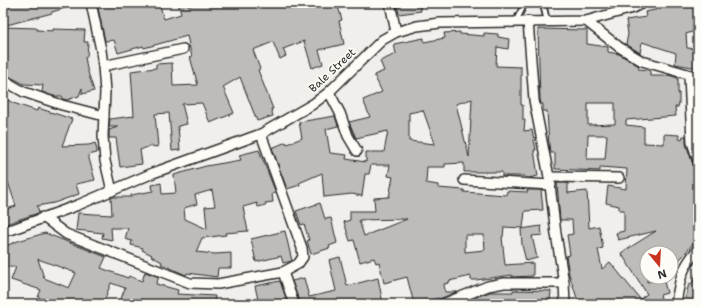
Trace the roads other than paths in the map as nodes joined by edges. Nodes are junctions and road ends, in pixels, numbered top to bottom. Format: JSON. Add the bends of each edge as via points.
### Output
{"nodes":[{"id":1,"x":91,"y":3,"type":"edge"},
{"id":2,"x":390,"y":3,"type":"edge"},
{"id":3,"x":525,"y":3,"type":"edge"},
{"id":4,"x":535,"y":3,"type":"edge"},
{"id":5,"x":643,"y":3,"type":"edge"},
{"id":6,"x":528,"y":21,"type":"junction"},
{"id":7,"x":547,"y":21,"type":"junction"},
{"id":8,"x":586,"y":21,"type":"junction"},
{"id":9,"x":516,"y":22,"type":"junction"},
{"id":10,"x":396,"y":32,"type":"junction"},
{"id":11,"x":183,"y":49,"type":"dead end"},
{"id":12,"x":103,"y":66,"type":"junction"},
{"id":13,"x":694,"y":76,"type":"edge"},
{"id":14,"x":3,"y":80,"type":"edge"},
{"id":15,"x":329,"y":92,"type":"junction"},
{"id":16,"x":104,"y":116,"type":"junction"},
{"id":17,"x":261,"y":134,"type":"junction"},
{"id":18,"x":358,"y":151,"type":"dead end"},
{"id":19,"x":698,"y":160,"type":"edge"},
{"id":20,"x":619,"y":178,"type":"dead end"},
{"id":21,"x":464,"y":180,"type":"dead end"},
{"id":22,"x":550,"y":181,"type":"junction"},
{"id":23,"x":112,"y":191,"type":"junction"},
{"id":24,"x":43,"y":217,"type":"junction"},
{"id":25,"x":3,"y":231,"type":"edge"},
{"id":26,"x":698,"y":249,"type":"edge"},
{"id":27,"x":283,"y":272,"type":"junction"},
{"id":28,"x":564,"y":283,"type":"junction"},
{"id":29,"x":457,"y":301,"type":"edge"},
{"id":30,"x":294,"y":304,"type":"edge"},
{"id":31,"x":443,"y":304,"type":"edge"},
{"id":32,"x":565,"y":304,"type":"edge"},
{"id":33,"x":676,"y":304,"type":"edge"}],
"edges":[{"from":1,"to":12,"type":"street"},
{"from":2,"to":10,"type":"street"},
{"from":3,"to":9,"type":"lane"},
{"from":4,"to":7,"type":"lane","via":[[543,4]]},
{"from":5,"to":8,"type":"street","name":"Bale Street"},
{"from":6,"to":7,"type":"street","name":"Bale Street"},
{"from":6,"to":9,"type":"street","name":"Bale Street"},
{"from":6,"to":22,"type":"street","via":[[534,100]]},
{"from":7,"to":8,"type":"street","name":"Bale Street"},
{"from":8,"to":13,"type":"street","via":[[642,61]]},
{"from":9,"to":10,"type":"street","name":"Bale Street","via":[[440,23]]},
{"from":10,"to":15,"type":"street","name":"Bale Street","via":[[382,40]]},
{"from":11,"to":12,"type":"street"},
{"from":12,"to":16,"type":"street"},
{"from":13,"to":19,"type":"street","via":[[692,142]]},
{"from":14,"to":16,"type":"street","via":[[24,92]]},
{"from":15,"to":17,"type":"street","name":"Bale Street"},
{"from":15,"to":18,"type":"street","via":[[348,136]]},
{"from":16,"to":23,"type":"street","via":[[104,161]]},
{"from":17,"to":23,"type":"street","name":"Bale Street","via":[[153,173]]},
{"from":17,"to":27,"type":"street","via":[[302,248],[303,257],[298,264]]},
{"from":20,"to":22,"type":"street"},
{"from":21,"to":22,"type":"street"},
{"from":22,"to":28,"type":"street"},
{"from":23,"to":24,"type":"street","name":"Bale Street"},
{"from":24,"to":25,"type":"street","name":"Bale Street"},
{"from":24,"to":27,"type":"street","via":[[66,234],[190,283],[218,284]]},
{"from":26,"to":33,"type":"street","via":[[683,270]]},
{"from":27,"to":30,"type":"street"},
{"from":28,"to":29,"type":"street","via":[[504,283],[488,286]]},
{"from":28,"to":32,"type":"street"},
{"from":29,"to":31,"type":"street"}]}
